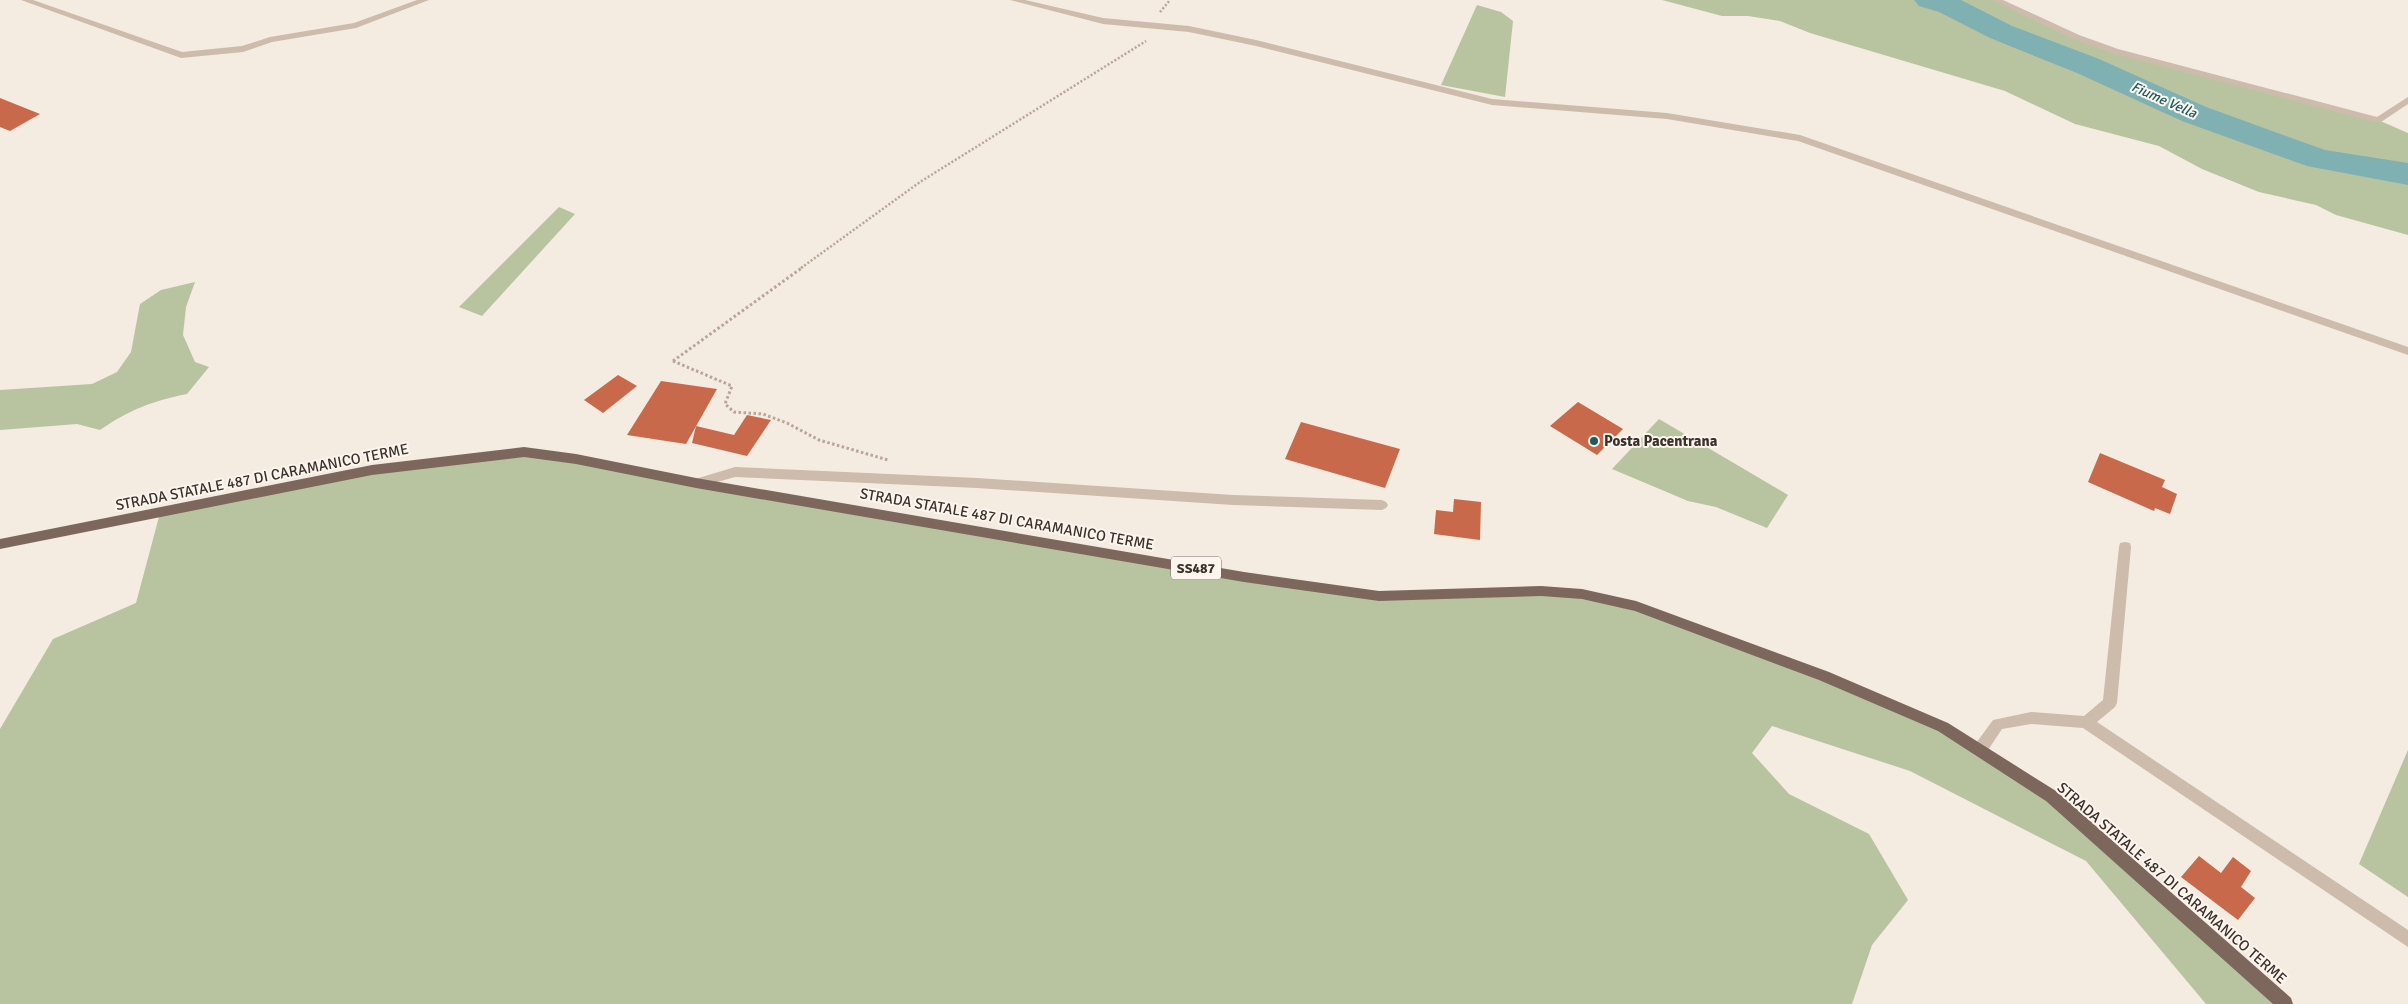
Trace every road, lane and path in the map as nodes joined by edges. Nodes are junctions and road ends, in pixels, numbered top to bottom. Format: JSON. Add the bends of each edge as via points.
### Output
{"nodes":[{"id":1,"x":25,"y":0,"type":"edge"},
{"id":2,"x":425,"y":0,"type":"edge"},
{"id":3,"x":1014,"y":0,"type":"edge"},
{"id":4,"x":1996,"y":0,"type":"edge"},
{"id":5,"x":1168,"y":27,"type":"junction"},
{"id":6,"x":2408,"y":100,"type":"edge"},
{"id":7,"x":2408,"y":351,"type":"edge"},
{"id":8,"x":894,"y":462,"type":"dead end"},
{"id":9,"x":696,"y":483,"type":"junction"},
{"id":10,"x":1382,"y":505,"type":"dead end"},
{"id":11,"x":0,"y":544,"type":"edge"},
{"id":12,"x":2125,"y":547,"type":"dead end"},
{"id":13,"x":2086,"y":722,"type":"junction"},
{"id":14,"x":1979,"y":750,"type":"junction"},
{"id":15,"x":2408,"y":939,"type":"edge"},
{"id":16,"x":2285,"y":1004,"type":"edge"}],
"edges":[{"from":1,"to":2,"type":"street","via":[[181,55],[243,49],[270,40],[356,25]]},
{"from":3,"to":5,"type":"street","via":[[1103,21]]},
{"from":4,"to":6,"type":"street","via":[[2115,51],[2378,120]]},
{"from":5,"to":7,"type":"street","via":[[1256,43],[1492,102],[1667,116],[1800,138]]},
{"from":5,"to":8,"type":"path","via":[[920,182],[672,361],[732,386],[725,404],[734,412],[763,414],[819,440]]},
{"from":9,"to":10,"type":"street","via":[[735,472],[969,482],[1233,500]]},
{"from":9,"to":11,"type":"main road","name":"STRADA STATALE 487 DI CARAMANICO TERME","number":"SS487","via":[[524,452],[372,470]]},
{"from":9,"to":14,"type":"main road","name":"STRADA STATALE 487 DI CARAMANICO TERME","number":"SS487","via":[[1244,577],[1379,596],[1541,591],[1591,596],[1636,606],[1824,676],[1943,728]]},
{"from":12,"to":13,"type":"street","via":[[2110,703]]},
{"from":13,"to":14,"type":"street","via":[[2031,718],[1998,724]]},
{"from":13,"to":15,"type":"street"},
{"from":14,"to":16,"type":"main road","name":"STRADA STATALE 487 DI CARAMANICO TERME","number":"SS487","via":[[2051,796]]}]}
